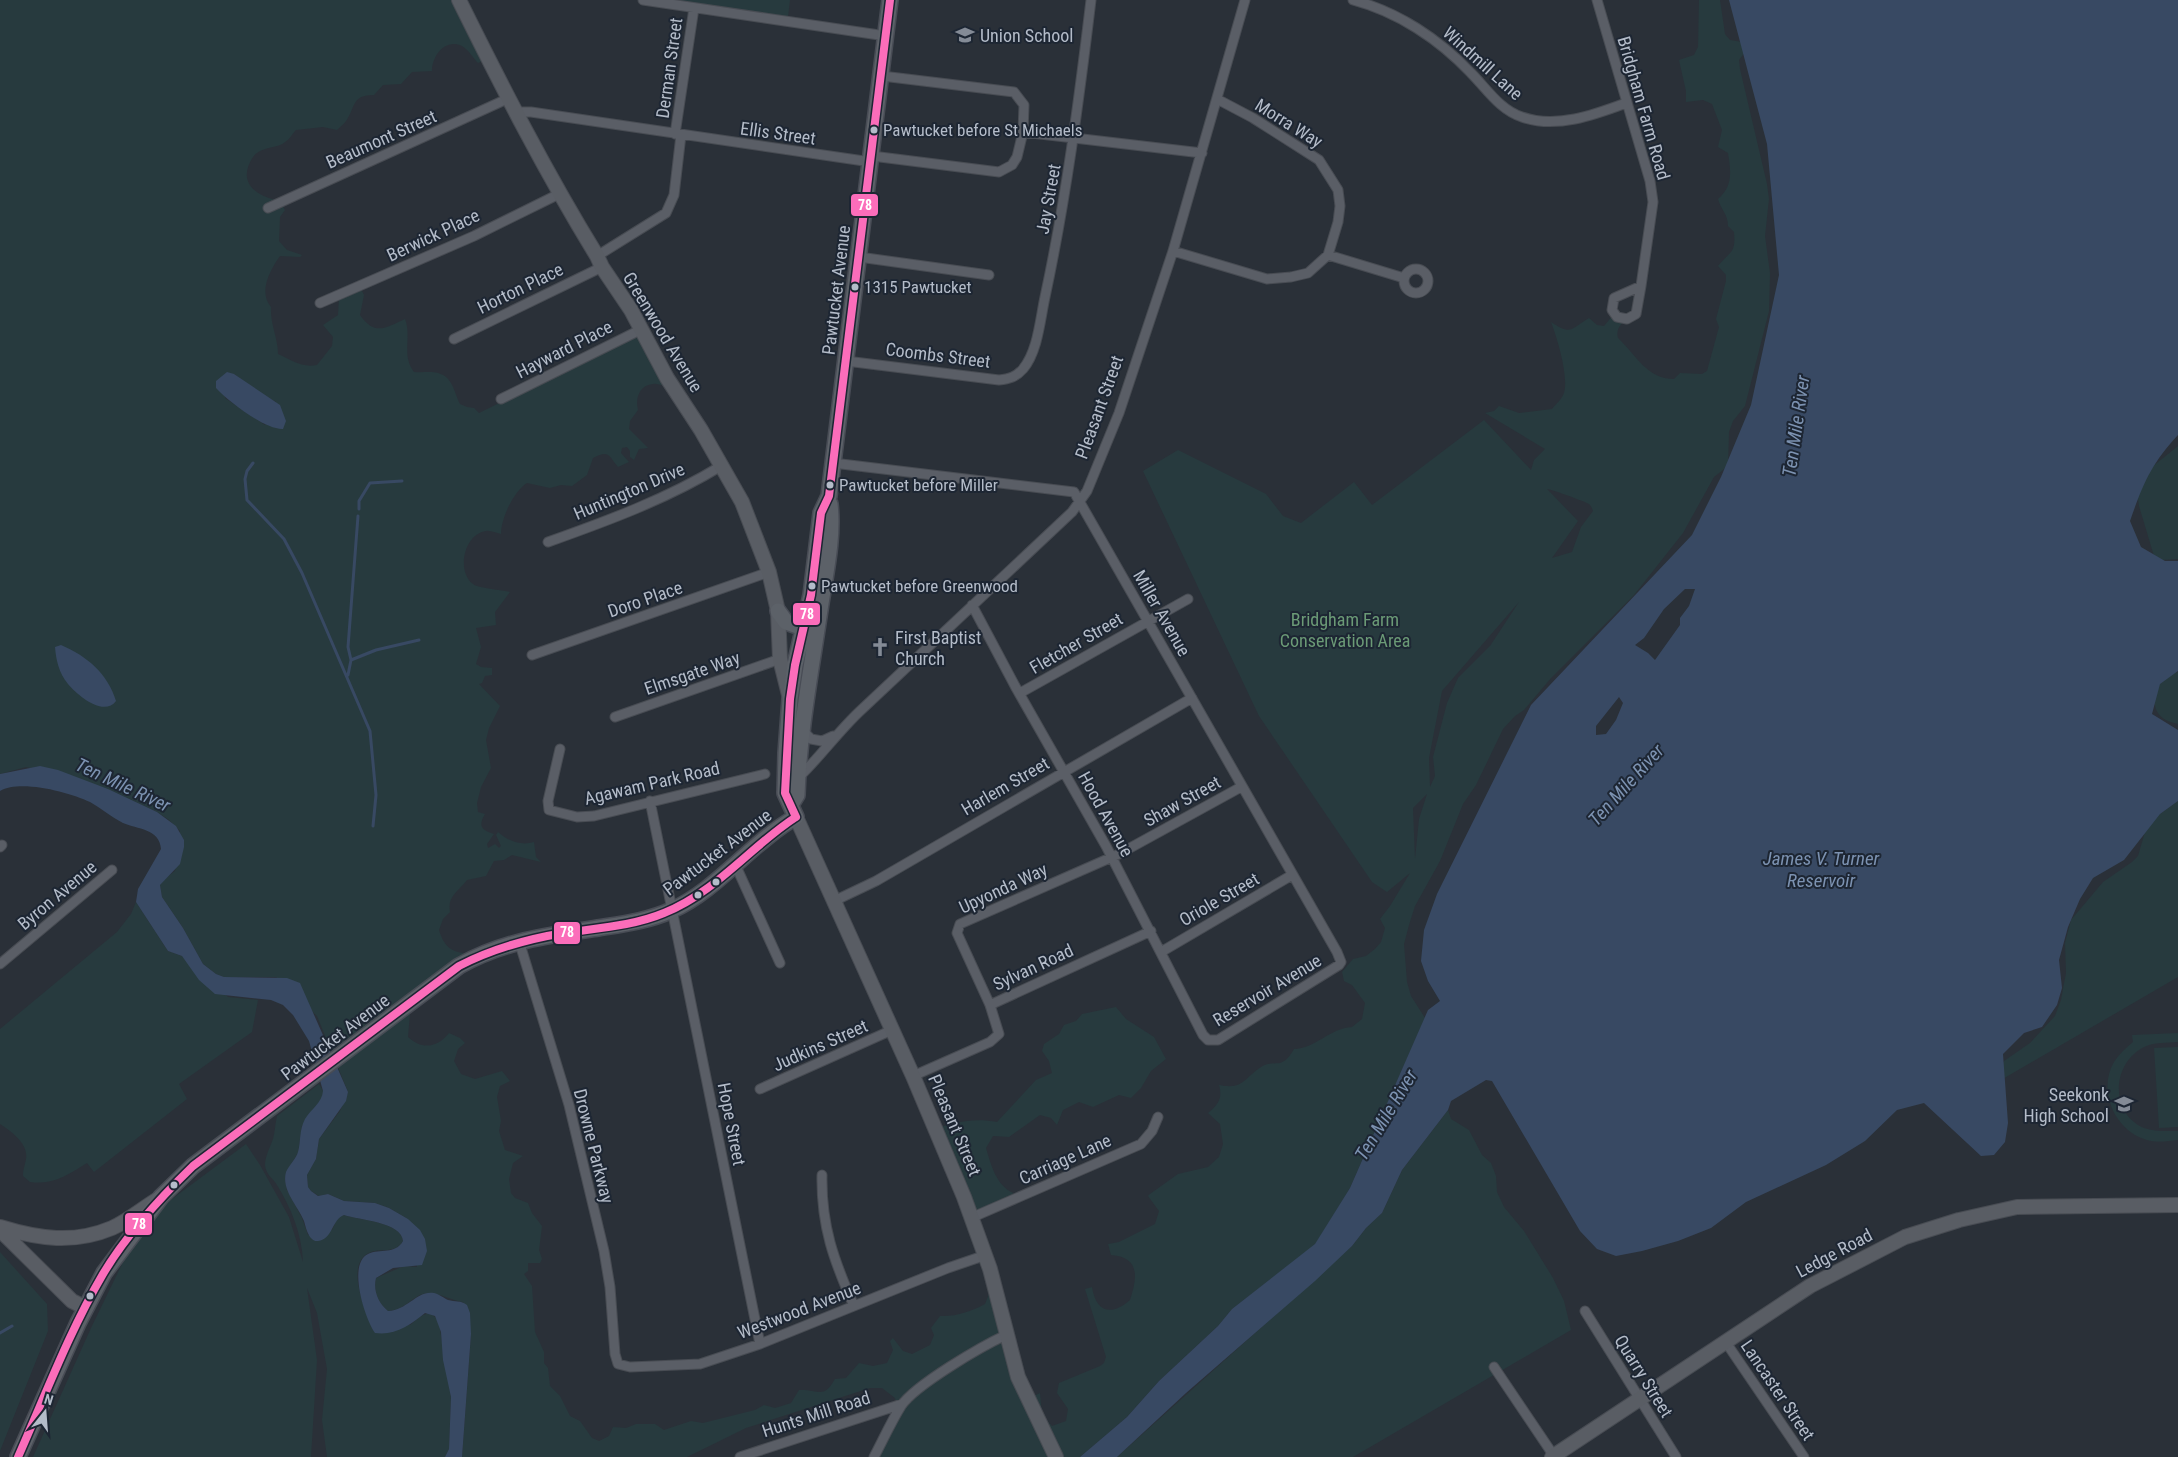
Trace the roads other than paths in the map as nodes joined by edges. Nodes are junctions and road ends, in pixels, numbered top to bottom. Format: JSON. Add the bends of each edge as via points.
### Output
{"nodes":[{"id":1,"x":459,"y":0,"type":"edge"},
{"id":2,"x":643,"y":0,"type":"edge"},
{"id":3,"x":890,"y":0,"type":"edge"},
{"id":4,"x":1091,"y":0,"type":"edge"},
{"id":5,"x":1246,"y":0,"type":"edge"},
{"id":6,"x":1352,"y":0,"type":"edge"},
{"id":7,"x":1596,"y":0,"type":"edge"},
{"id":8,"x":694,"y":8,"type":"junction"},
{"id":9,"x":886,"y":36,"type":"junction"},
{"id":10,"x":882,"y":76,"type":"junction"},
{"id":11,"x":508,"y":99,"type":"junction"},
{"id":12,"x":1217,"y":99,"type":"junction"},
{"id":13,"x":1626,"y":103,"type":"junction"},
{"id":14,"x":514,"y":112,"type":"junction"},
{"id":15,"x":1023,"y":132,"type":"junction"},
{"id":16,"x":678,"y":134,"type":"junction"},
{"id":17,"x":1074,"y":139,"type":"junction"},
{"id":18,"x":1202,"y":153,"type":"junction"},
{"id":19,"x":872,"y":159,"type":"junction"},
{"id":20,"x":559,"y":194,"type":"junction"},
{"id":21,"x":268,"y":208,"type":"dead end"},
{"id":22,"x":1173,"y":251,"type":"junction"},
{"id":23,"x":1328,"y":255,"type":"junction"},
{"id":24,"x":859,"y":257,"type":"junction"},
{"id":25,"x":600,"y":262,"type":"junction"},
{"id":26,"x":989,"y":274,"type":"dead end"},
{"id":27,"x":1404,"y":278,"type":"dead end"},
{"id":28,"x":1641,"y":286,"type":"dead end"},
{"id":29,"x":320,"y":303,"type":"dead end"},
{"id":30,"x":642,"y":329,"type":"junction"},
{"id":31,"x":454,"y":339,"type":"dead end"},
{"id":32,"x":846,"y":361,"type":"junction"},
{"id":33,"x":1023,"y":370,"type":"joint"},
{"id":34,"x":501,"y":399,"type":"dead end"},
{"id":35,"x":833,"y":463,"type":"junction"},
{"id":36,"x":721,"y":466,"type":"junction"},
{"id":37,"x":1080,"y":500,"type":"junction"},
{"id":38,"x":548,"y":542,"type":"dead end"},
{"id":39,"x":769,"y":572,"type":"junction"},
{"id":40,"x":1188,"y":599,"type":"dead end"},
{"id":41,"x":972,"y":605,"type":"junction"},
{"id":42,"x":778,"y":611,"type":"junction"},
{"id":43,"x":1148,"y":621,"type":"junction"},
{"id":44,"x":810,"y":632,"type":"junction"},
{"id":45,"x":532,"y":656,"type":"dead end"},
{"id":46,"x":780,"y":659,"type":"junction"},
{"id":47,"x":1020,"y":693,"type":"junction"},
{"id":48,"x":1192,"y":698,"type":"junction"},
{"id":49,"x":790,"y":699,"type":"junction"},
{"id":50,"x":615,"y":717,"type":"dead end"},
{"id":51,"x":803,"y":731,"type":"junction"},
{"id":52,"x":836,"y":735,"type":"junction"},
{"id":53,"x":560,"y":749,"type":"dead end"},
{"id":54,"x":1064,"y":770,"type":"junction"},
{"id":55,"x":765,"y":774,"type":"dead end"},
{"id":56,"x":798,"y":778,"type":"junction"},
{"id":57,"x":1241,"y":787,"type":"junction"},
{"id":58,"x":650,"y":801,"type":"junction"},
{"id":59,"x":794,"y":810,"type":"junction"},
{"id":60,"x":1112,"y":856,"type":"junction"},
{"id":61,"x":735,"y":864,"type":"junction"},
{"id":62,"x":112,"y":870,"type":"dead end"},
{"id":63,"x":1292,"y":875,"type":"junction"},
{"id":64,"x":834,"y":901,"type":"junction"},
{"id":65,"x":673,"y":910,"type":"junction"},
{"id":66,"x":1151,"y":931,"type":"junction"},
{"id":67,"x":519,"y":941,"type":"junction"},
{"id":68,"x":1161,"y":952,"type":"junction"},
{"id":69,"x":780,"y":962,"type":"dead end"},
{"id":70,"x":1341,"y":962,"type":"joint"},
{"id":71,"x":0,"y":964,"type":"edge"},
{"id":72,"x":990,"y":1004,"type":"junction"},
{"id":73,"x":892,"y":1030,"type":"junction"},
{"id":74,"x":1208,"y":1040,"type":"joint"},
{"id":75,"x":913,"y":1076,"type":"junction"},
{"id":76,"x":760,"y":1089,"type":"dead end"},
{"id":77,"x":1158,"y":1117,"type":"dead end"},
{"id":78,"x":822,"y":1175,"type":"dead end"},
{"id":79,"x":161,"y":1197,"type":"junction"},
{"id":80,"x":2178,"y":1205,"type":"edge"},
{"id":81,"x":973,"y":1217,"type":"junction"},
{"id":82,"x":0,"y":1229,"type":"edge"},
{"id":83,"x":986,"y":1255,"type":"junction"},
{"id":84,"x":854,"y":1306,"type":"junction"},
{"id":85,"x":86,"y":1308,"type":"junction"},
{"id":86,"x":1585,"y":1311,"type":"dead end"},
{"id":87,"x":1006,"y":1335,"type":"junction"},
{"id":88,"x":1725,"y":1341,"type":"junction"},
{"id":89,"x":760,"y":1344,"type":"junction"},
{"id":90,"x":618,"y":1364,"type":"joint"},
{"id":91,"x":1494,"y":1367,"type":"dead end"},
{"id":92,"x":1638,"y":1399,"type":"junction"},
{"id":93,"x":902,"y":1404,"type":"junction"},
{"id":94,"x":1553,"y":1456,"type":"edge"},
{"id":95,"x":18,"y":1457,"type":"edge"},
{"id":96,"x":740,"y":1457,"type":"edge"},
{"id":97,"x":874,"y":1457,"type":"edge"},
{"id":98,"x":1056,"y":1457,"type":"edge"},
{"id":99,"x":1676,"y":1457,"type":"edge"},
{"id":100,"x":1804,"y":1457,"type":"edge"}],
"edges":[{"from":1,"to":11,"type":"street","name":"Greenwood Avenue"},
{"from":2,"to":8,"type":"street"},
{"from":3,"to":9,"type":"main road","name":"Pawtucket Avenue"},
{"from":4,"to":17,"type":"street","name":"Jay Street"},
{"from":5,"to":12,"type":"street","name":"Pleasant Street"},
{"from":6,"to":13,"type":"street","name":"Windmill Lane","via":[[1383,10],[1428,35],[1471,72],[1496,101],[1522,117],[1542,121],[1575,119]]},
{"from":7,"to":13,"type":"street","name":"Bridgham Farm Road"},
{"from":8,"to":9,"type":"street"},
{"from":8,"to":16,"type":"street","name":"Derman Street"},
{"from":9,"to":10,"type":"main road","name":"Pawtucket Avenue"},
{"from":10,"to":15,"type":"street","name":"Ellis Street","via":[[1014,92],[1024,105]]},
{"from":10,"to":19,"type":"main road","name":"Pawtucket Avenue"},
{"from":11,"to":14,"type":"street","name":"Greenwood Avenue"},
{"from":11,"to":21,"type":"street","name":"Beaumont Street"},
{"from":12,"to":18,"type":"street","name":"Pleasant Street"},
{"from":12,"to":23,"type":"street","name":"Morra Way","via":[[1319,160],[1338,190],[1340,206]]},
{"from":13,"to":28,"type":"street","name":"Bridgham Farm Road","via":[[1650,181],[1653,202]]},
{"from":14,"to":16,"type":"street","name":"Ellis Street"},
{"from":14,"to":20,"type":"street","name":"Greenwood Avenue"},
{"from":15,"to":17,"type":"street"},
{"from":15,"to":19,"type":"street","name":"Ellis Street","via":[[1017,157],[1012,165],[999,172]]},
{"from":16,"to":19,"type":"street","name":"Ellis Street"},
{"from":16,"to":25,"type":"street","name":"Derman Street","via":[[671,205],[658,219]]},
{"from":17,"to":18,"type":"street"},
{"from":17,"to":33,"type":"street","name":"Jay Street","via":[[1055,252],[1034,348]]},
{"from":18,"to":22,"type":"street","name":"Pleasant Street"},
{"from":19,"to":24,"type":"main road","name":"Pawtucket Avenue"},
{"from":20,"to":25,"type":"street","name":"Greenwood Avenue"},
{"from":20,"to":29,"type":"street","name":"Berwick Place","via":[[474,236]]},
{"from":22,"to":23,"type":"street","via":[[1267,279],[1308,273]]},
{"from":22,"to":37,"type":"street","name":"Pleasant Street","via":[[1110,438]]},
{"from":23,"to":27,"type":"street"},
{"from":24,"to":26,"type":"street"},
{"from":24,"to":32,"type":"main road","name":"Pawtucket Avenue"},
{"from":25,"to":30,"type":"street","name":"Greenwood Avenue"},
{"from":25,"to":31,"type":"street","name":"Horton Place"},
{"from":30,"to":34,"type":"street","name":"Hayward Place"},
{"from":30,"to":36,"type":"street","name":"Greenwood Avenue"},
{"from":32,"to":33,"type":"street","name":"Coombs Street","via":[[999,380],[1011,378]]},
{"from":32,"to":35,"type":"main road","name":"Pawtucket Avenue"},
{"from":35,"to":37,"type":"street","via":[[1074,492]]},
{"from":35,"to":44,"type":"main road","name":"Pawtucket Avenue","via":[[829,496],[822,513]]},
{"from":36,"to":38,"type":"street","name":"Huntington Drive","via":[[617,518]]},
{"from":36,"to":39,"type":"street","name":"Greenwood Avenue","via":[[742,502]]},
{"from":37,"to":41,"type":"street","name":"Pleasant Street","via":[[1072,512]]},
{"from":37,"to":43,"type":"street","name":"Miller Avenue"},
{"from":39,"to":42,"type":"street","name":"Greenwood Avenue"},
{"from":39,"to":45,"type":"street","name":"Doro Place"},
{"from":40,"to":43,"type":"street","name":"Fletcher Street"},
{"from":41,"to":47,"type":"street","name":"Hood Avenue"},
{"from":41,"to":52,"type":"street","name":"Pleasant Street"},
{"from":42,"to":44,"type":"main road","via":[[786,622]]},
{"from":42,"to":46,"type":"street","name":"Greenwood Avenue"},
{"from":43,"to":47,"type":"street","name":"Fletcher Street"},
{"from":43,"to":48,"type":"street","name":"Miller Avenue"},
{"from":44,"to":49,"type":"main road","name":"Pawtucket Avenue","via":[[795,665]]},
{"from":44,"to":51,"type":"main road","name":"Pawtucket Avenue"},
{"from":46,"to":49,"type":"street","name":"Greenwood Avenue"},
{"from":46,"to":50,"type":"street","name":"Elmsgate Way"},
{"from":47,"to":54,"type":"street","name":"Hood Avenue"},
{"from":48,"to":54,"type":"street","name":"Harlem Street"},
{"from":48,"to":57,"type":"street","name":"Miller Avenue"},
{"from":49,"to":59,"type":"main road","name":"Pawtucket Avenue","via":[[786,793]]},
{"from":51,"to":52,"type":"street","via":[[811,739],[822,742]]},
{"from":51,"to":56,"type":"main road","name":"Pawtucket Avenue"},
{"from":52,"to":56,"type":"street","name":"Pleasant Street","via":[[820,757]]},
{"from":53,"to":58,"type":"street","name":"Agawam Park Road","via":[[548,801],[549,810],[594,816]]},
{"from":54,"to":60,"type":"street","name":"Hood Avenue"},
{"from":54,"to":64,"type":"street","name":"Harlem Street","via":[[876,881]]},
{"from":55,"to":58,"type":"street","name":"Agawam Park Road"},
{"from":56,"to":59,"type":"main road","name":"Pawtucket Avenue"},
{"from":57,"to":60,"type":"street","name":"Shaw Street"},
{"from":57,"to":63,"type":"street","name":"Miller Avenue"},
{"from":58,"to":65,"type":"street","name":"Hope Street"},
{"from":59,"to":61,"type":"main road","name":"Pawtucket Avenue"},
{"from":59,"to":64,"type":"street","name":"Pleasant Street"},
{"from":60,"to":66,"type":"street","name":"Hood Avenue"},
{"from":60,"to":72,"type":"street","name":"Upyonda Way","via":[[960,924],[957,933]]},
{"from":61,"to":65,"type":"main road","name":"Pawtucket Avenue"},
{"from":61,"to":69,"type":"street"},
{"from":62,"to":71,"type":"street","name":"Byron Avenue"},
{"from":63,"to":68,"type":"street","name":"Oriole Street"},
{"from":63,"to":70,"type":"street","name":"Miller Avenue"},
{"from":64,"to":73,"type":"street","name":"Pleasant Street"},
{"from":65,"to":67,"type":"main road","name":"Pawtucket Avenue","via":[[637,922]]},
{"from":65,"to":89,"type":"street","name":"Hope Street"},
{"from":66,"to":68,"type":"street","name":"Hood Avenue"},
{"from":66,"to":72,"type":"street","name":"Sylvan Road"},
{"from":67,"to":79,"type":"main road","name":"Pawtucket Avenue","via":[[459,966],[193,1166]]},
{"from":67,"to":90,"type":"street","name":"Drowne Parkway","via":[[569,1105],[604,1251]]},
{"from":68,"to":74,"type":"street","name":"Hood Avenue"},
{"from":70,"to":74,"type":"street","name":"Reservoir Avenue","via":[[1335,969],[1218,1040]]},
{"from":72,"to":75,"type":"street","name":"Sylvan Road","via":[[1000,1031],[996,1039]]},
{"from":73,"to":75,"type":"street","name":"Pleasant Street"},
{"from":73,"to":76,"type":"street","name":"Judkins Street"},
{"from":75,"to":81,"type":"street","name":"Pleasant Street"},
{"from":77,"to":81,"type":"street","name":"Carriage Lane","via":[[1152,1131],[1140,1144]]},
{"from":78,"to":84,"type":"street","via":[[831,1251]]},
{"from":79,"to":82,"type":"street","via":[[114,1227],[78,1238],[57,1239]]},
{"from":79,"to":85,"type":"main road","name":"Pawtucket Avenue","via":[[104,1273]]},
{"from":80,"to":88,"type":"street","name":"Ledge Road","via":[[2032,1206],[1959,1220],[1904,1237],[1845,1267]]},
{"from":81,"to":83,"type":"street","name":"Pleasant Street"},
{"from":82,"to":85,"type":"street","via":[[72,1301]]},
{"from":83,"to":84,"type":"street","name":"Westwood Avenue"},
{"from":83,"to":87,"type":"street","name":"Pleasant Street"},
{"from":84,"to":89,"type":"street","name":"Westwood Avenue"},
{"from":85,"to":95,"type":"main road","name":"Pawtucket Avenue"},
{"from":86,"to":92,"type":"street","name":"Quarry Street"},
{"from":87,"to":93,"type":"street","name":"Hunts Mill Road","via":[[931,1380]]},
{"from":87,"to":98,"type":"street","name":"Pleasant Street","via":[[1027,1399]]},
{"from":88,"to":92,"type":"street","name":"Ledge Road"},
{"from":88,"to":100,"type":"street","name":"Lancaster Street"},
{"from":89,"to":90,"type":"street","name":"Westwood Avenue","via":[[700,1364],[630,1367]]},
{"from":91,"to":94,"type":"street"},
{"from":92,"to":94,"type":"street","name":"Ledge Road"},
{"from":92,"to":99,"type":"street","name":"Quarry Street"},
{"from":93,"to":96,"type":"street","name":"Hunts Mill Road"},
{"from":93,"to":97,"type":"street","name":"Hunts Mill Road"}]}
